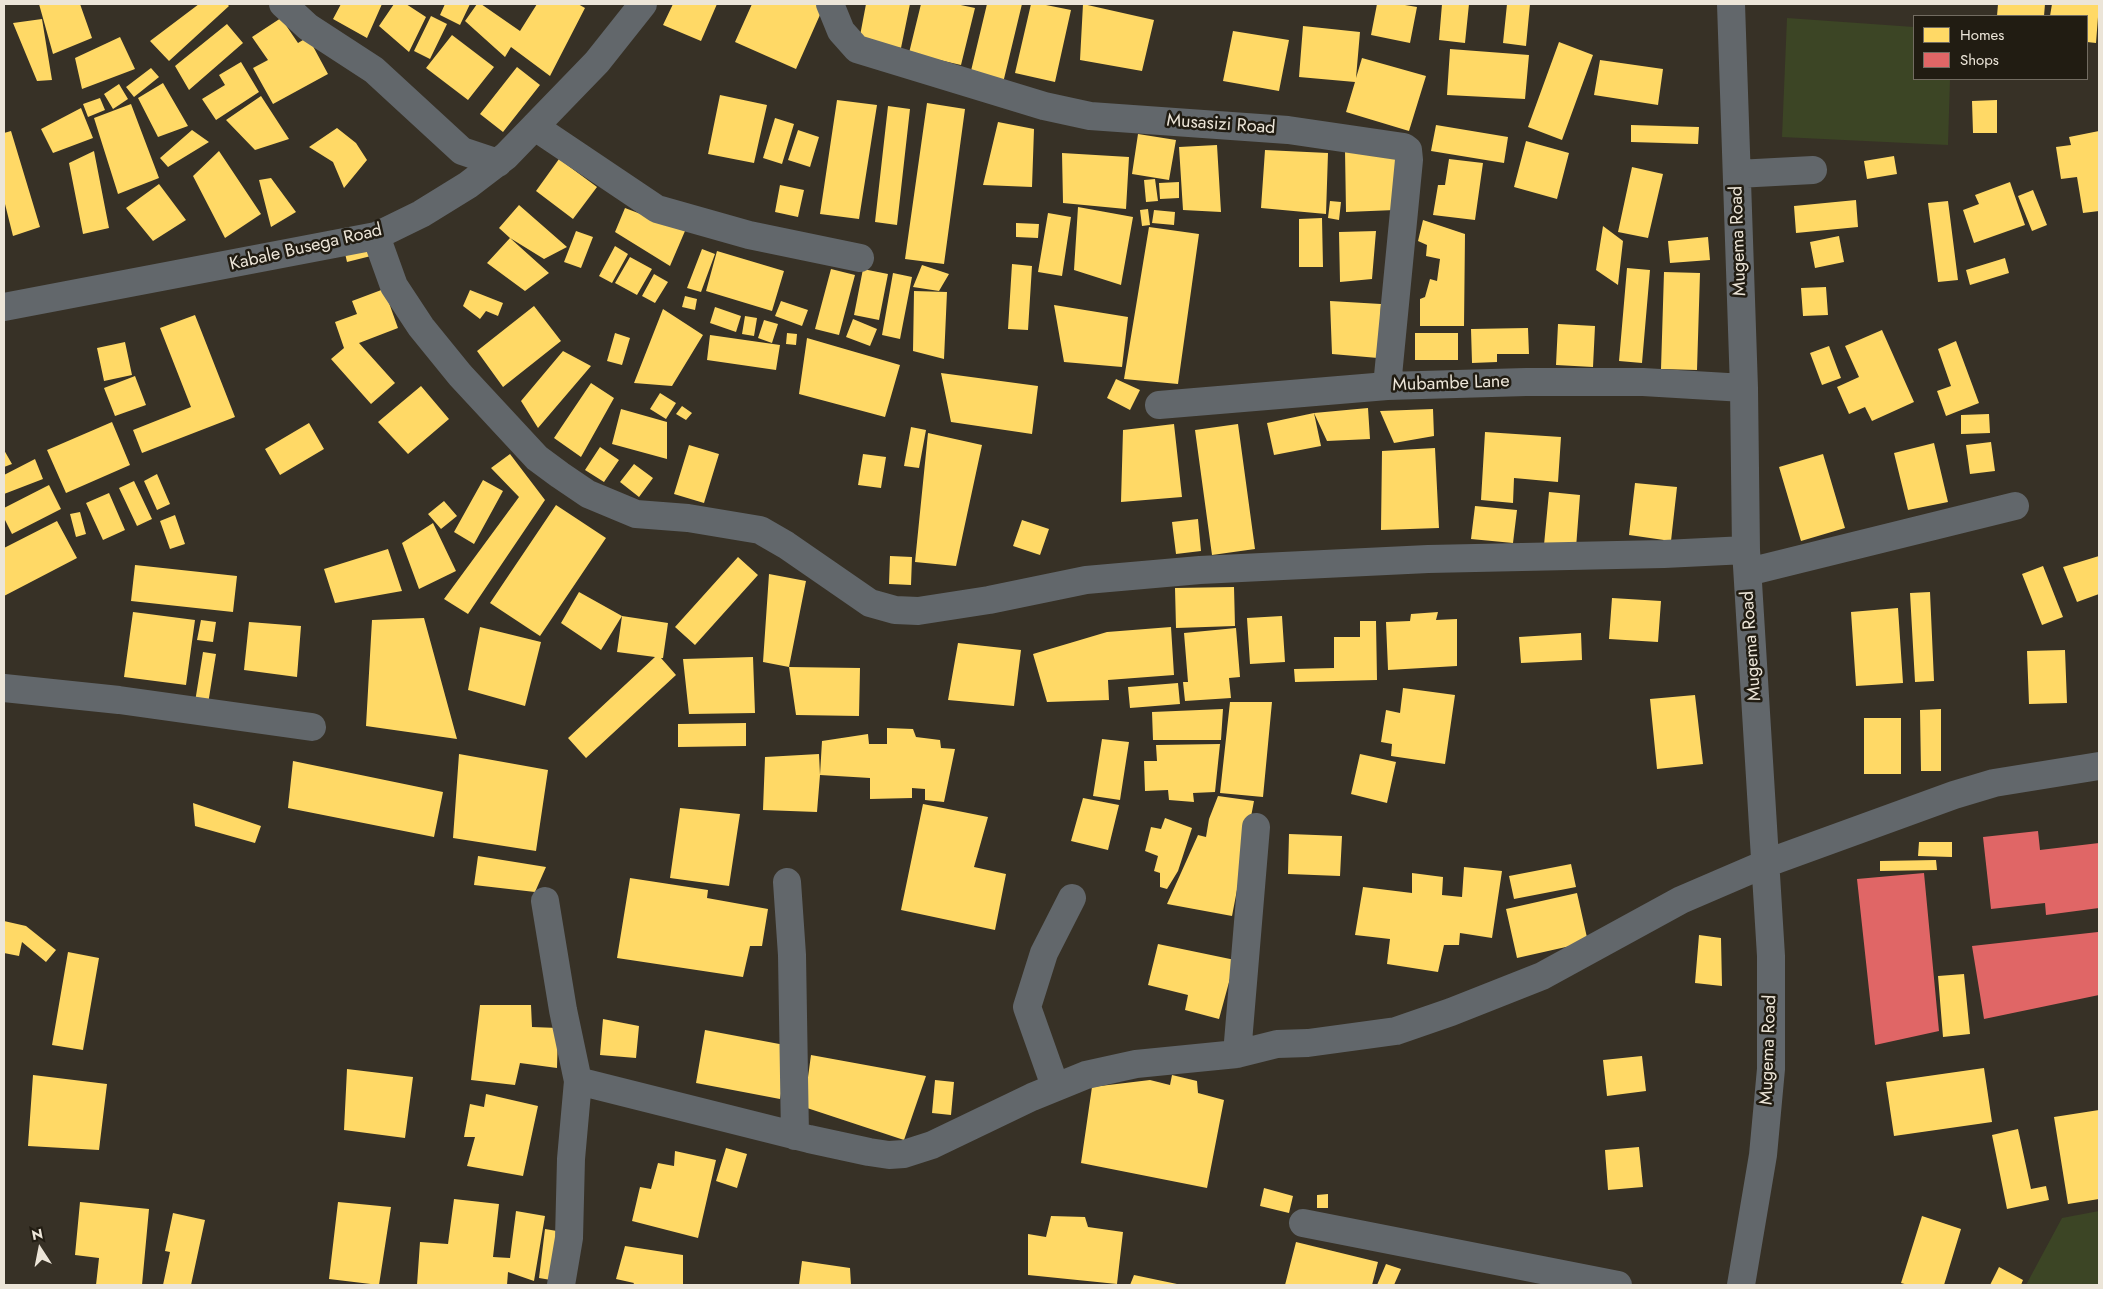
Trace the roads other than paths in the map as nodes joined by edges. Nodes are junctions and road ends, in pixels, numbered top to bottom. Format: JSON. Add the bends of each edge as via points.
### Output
{"nodes":[{"id":1,"x":283,"y":4,"type":"edge"},
{"id":2,"x":643,"y":4,"type":"edge"},
{"id":3,"x":830,"y":4,"type":"edge"},
{"id":4,"x":1731,"y":4,"type":"edge"},
{"id":5,"x":535,"y":127,"type":"junction"},
{"id":6,"x":498,"y":162,"type":"junction"},
{"id":7,"x":1813,"y":170,"type":"dead end"},
{"id":8,"x":1737,"y":174,"type":"junction"},
{"id":9,"x":376,"y":236,"type":"junction"},
{"id":10,"x":860,"y":258,"type":"dead end"},
{"id":11,"x":4,"y":307,"type":"edge"},
{"id":12,"x":1387,"y":386,"type":"junction"},
{"id":13,"x":1744,"y":388,"type":"junction"},
{"id":14,"x":1159,"y":405,"type":"dead end"},
{"id":15,"x":2014,"y":506,"type":"dead end"},
{"id":16,"x":1747,"y":561,"type":"junction"},
{"id":17,"x":4,"y":688,"type":"edge"},
{"id":18,"x":312,"y":727,"type":"dead end"},
{"id":19,"x":2099,"y":766,"type":"edge"},
{"id":20,"x":1256,"y":827,"type":"dead end"},
{"id":21,"x":1767,"y":864,"type":"junction"},
{"id":22,"x":787,"y":882,"type":"dead end"},
{"id":23,"x":1072,"y":898,"type":"dead end"},
{"id":24,"x":545,"y":901,"type":"dead end"},
{"id":25,"x":1237,"y":1054,"type":"junction"},
{"id":26,"x":578,"y":1081,"type":"junction"},
{"id":27,"x":1056,"y":1086,"type":"junction"},
{"id":28,"x":795,"y":1136,"type":"junction"},
{"id":29,"x":1303,"y":1223,"type":"dead end"},
{"id":30,"x":561,"y":1285,"type":"edge"},
{"id":31,"x":1618,"y":1285,"type":"edge"},
{"id":32,"x":1741,"y":1285,"type":"edge"}],
"edges":[{"from":1,"to":6,"type":"street","via":[[308,27],[374,70],[462,151]]},
{"from":2,"to":5,"type":"street","name":"Kabale Busega Road","via":[[597,62]]},
{"from":3,"to":12,"type":"street","name":"Musasizi Road","via":[[841,32],[857,49],[1044,106],[1090,116],[1288,130],[1404,147],[1408,150],[1409,160]]},
{"from":4,"to":8,"type":"street","name":"Mugema Road"},
{"from":5,"to":6,"type":"street","name":"Kabale Busega Road"},
{"from":5,"to":10,"type":"street","via":[[656,208],[749,235]]},
{"from":6,"to":9,"type":"street","name":"Kabale Busega Road","via":[[421,214]]},
{"from":7,"to":8,"type":"street"},
{"from":8,"to":13,"type":"street","name":"Mugema Road"},
{"from":9,"to":11,"type":"street","name":"Kabale Busega Road"},
{"from":9,"to":16,"type":"street","via":[[394,286],[422,327],[460,375],[537,458],[560,475],[588,494],[636,514],[688,518],[760,530],[870,603],[896,610],[918,611],[989,600],[1086,580],[1200,570],[1428,559],[1664,554]]},
{"from":12,"to":13,"type":"street","name":"Mubambe Lane","via":[[1633,382]]},
{"from":12,"to":14,"type":"street","name":"Mubambe Lane"},
{"from":13,"to":16,"type":"street","name":"Mugema Road"},
{"from":15,"to":16,"type":"street"},
{"from":16,"to":21,"type":"street","name":"Mugema Road"},
{"from":17,"to":18,"type":"street","via":[[119,700]]},
{"from":19,"to":21,"type":"street","via":[[1994,782]]},
{"from":20,"to":25,"type":"street"},
{"from":21,"to":25,"type":"street","via":[[1681,900],[1542,976],[1451,1012],[1396,1031],[1277,1044]]},
{"from":21,"to":32,"type":"street","name":"Mugema Road","via":[[1771,956],[1770,1069],[1763,1155]]},
{"from":22,"to":28,"type":"street","via":[[792,955]]},
{"from":23,"to":27,"type":"street","via":[[1044,953],[1027,1007]]},
{"from":24,"to":26,"type":"street"},
{"from":25,"to":27,"type":"street","via":[[1136,1064],[1086,1075]]},
{"from":26,"to":28,"type":"street"},
{"from":26,"to":30,"type":"street","via":[[571,1159],[569,1238]]},
{"from":27,"to":28,"type":"street","via":[[932,1145],[904,1154],[869,1152]]},
{"from":29,"to":31,"type":"street"}]}
